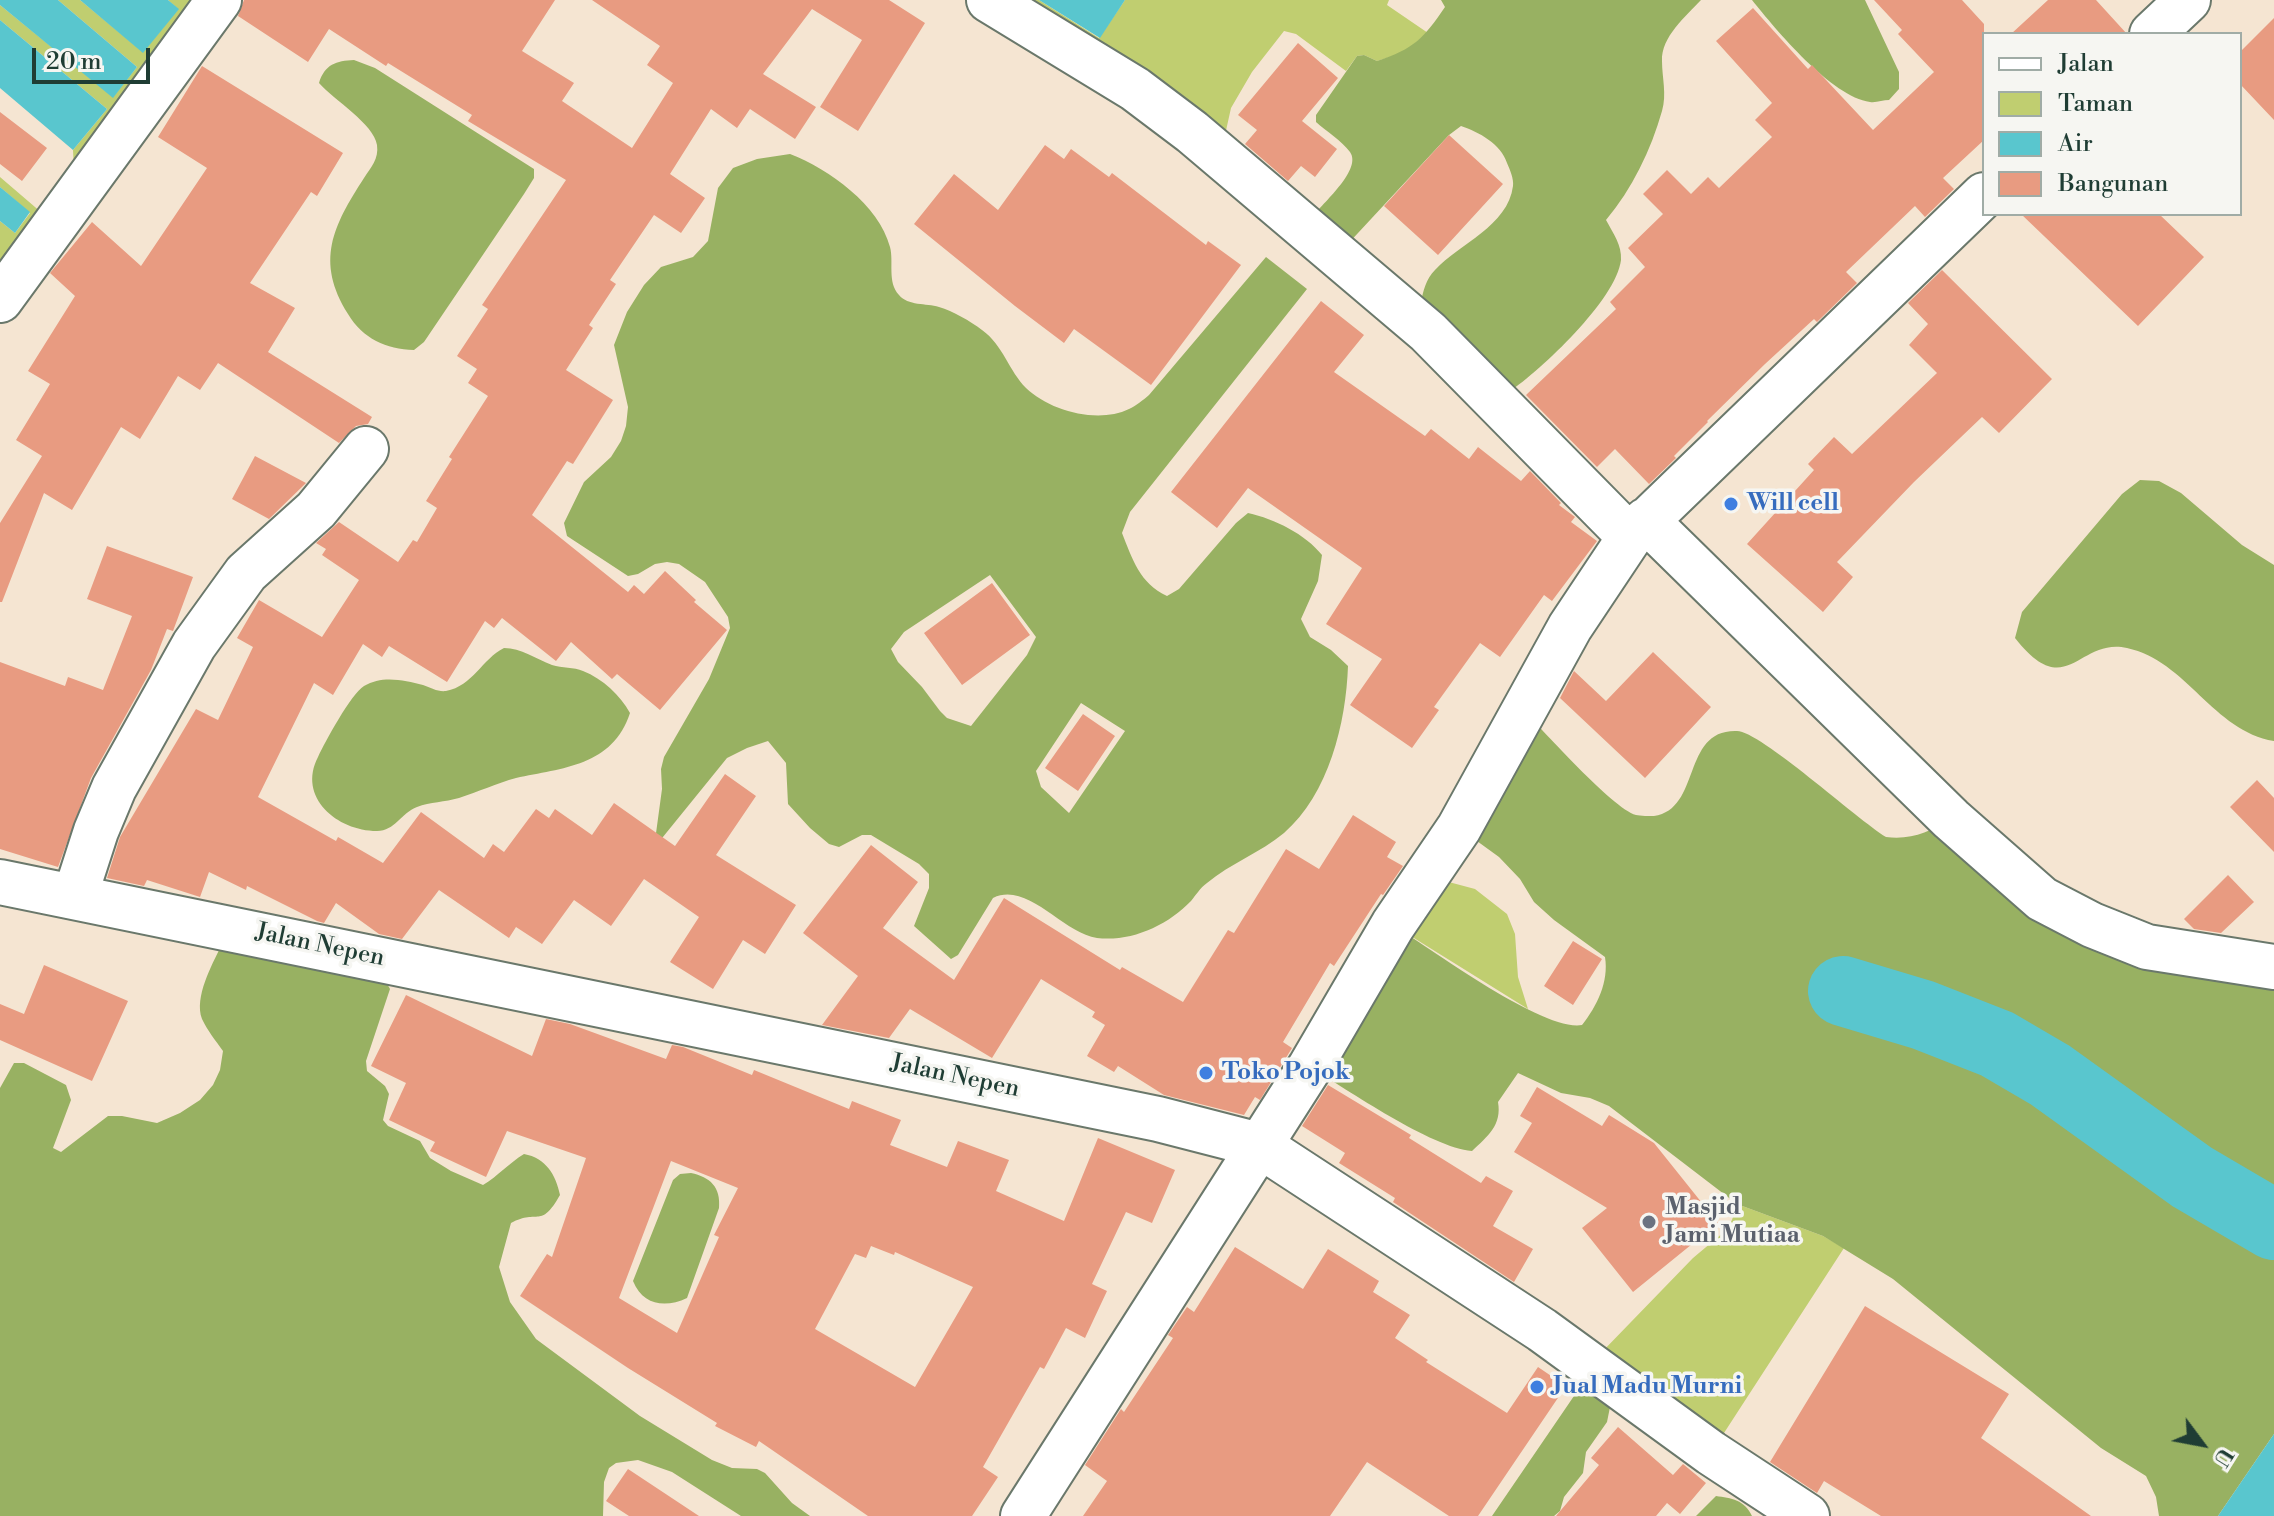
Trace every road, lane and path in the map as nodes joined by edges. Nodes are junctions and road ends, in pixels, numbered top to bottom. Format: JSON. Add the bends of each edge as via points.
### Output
{"nodes":[{"id":1,"x":219,"y":0,"type":"edge"},
{"id":2,"x":989,"y":0,"type":"edge"},
{"id":3,"x":2188,"y":0,"type":"edge"},
{"id":4,"x":2154,"y":32,"type":"edge"},
{"id":5,"x":1982,"y":197,"type":"edge"},
{"id":6,"x":0,"y":300,"type":"edge"},
{"id":7,"x":366,"y":449,"type":"dead end"},
{"id":8,"x":1638,"y":528,"type":"junction"},
{"id":9,"x":0,"y":882,"type":"edge"},
{"id":10,"x":75,"y":896,"type":"junction"},
{"id":11,"x":2274,"y":967,"type":"edge"},
{"id":12,"x":1259,"y":1145,"type":"junction"},
{"id":13,"x":1023,"y":1516,"type":"edge"},
{"id":14,"x":1807,"y":1516,"type":"edge"}],
"edges":[{"from":1,"to":6,"type":"street"},
{"from":2,"to":8,"type":"street","via":[[1135,89],[1192,132],[1428,332]]},
{"from":3,"to":4,"type":"street"},
{"from":5,"to":8,"type":"street"},
{"from":7,"to":10,"type":"street","via":[[316,510],[246,573],[194,645],[114,788]]},
{"from":8,"to":11,"type":"street","via":[[2042,899],[2147,947]]},
{"from":8,"to":12,"type":"street","via":[[1570,627],[1459,828],[1393,925]]},
{"from":9,"to":10,"type":"street","name":"Jalan Nepen"},
{"from":10,"to":12,"type":"street","name":"Jalan Nepen","via":[[1158,1119]]},
{"from":12,"to":13,"type":"street"},
{"from":12,"to":14,"type":"street","name":"Jalan Nepen","via":[[1542,1330]]}]}
